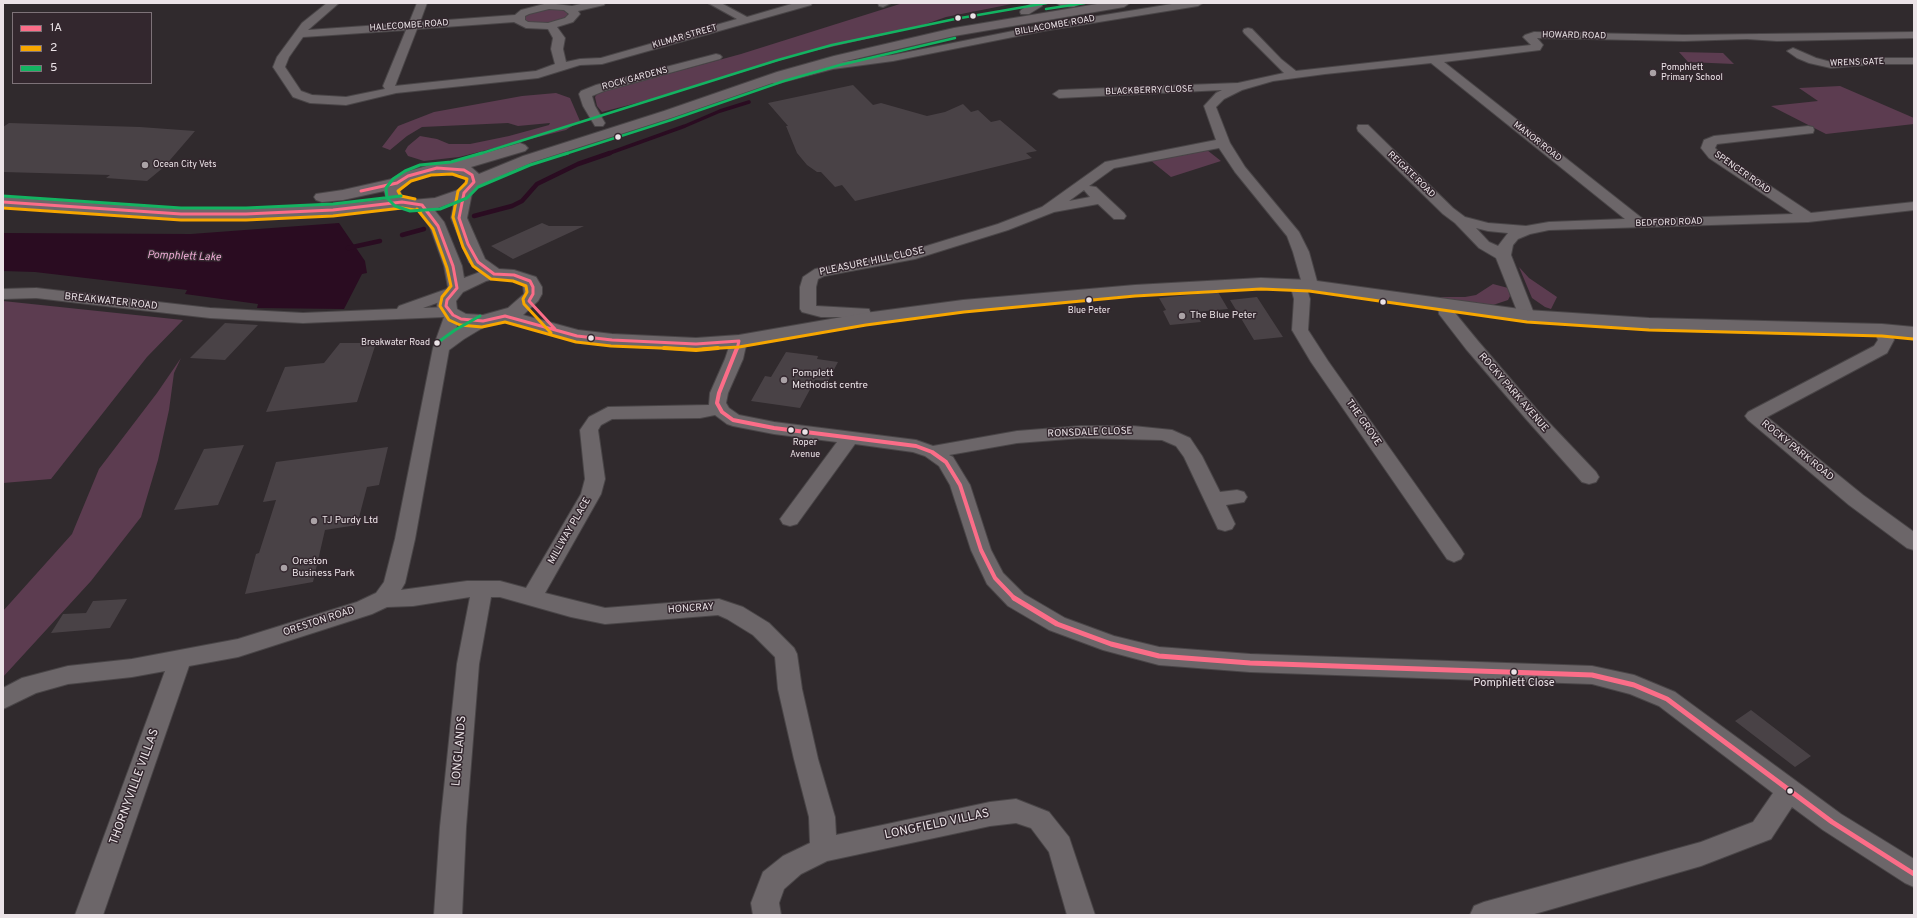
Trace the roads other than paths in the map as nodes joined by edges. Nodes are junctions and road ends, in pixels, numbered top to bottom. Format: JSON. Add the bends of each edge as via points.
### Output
{"nodes":[{"id":1,"x":334,"y":3,"type":"edge"},
{"id":2,"x":422,"y":3,"type":"edge"},
{"id":3,"x":600,"y":3,"type":"edge"},
{"id":4,"x":713,"y":3,"type":"edge"},
{"id":5,"x":804,"y":3,"type":"edge"},
{"id":6,"x":1037,"y":3,"type":"edge"},
{"id":7,"x":1061,"y":3,"type":"edge"},
{"id":8,"x":1124,"y":3,"type":"edge"},
{"id":9,"x":1198,"y":3,"type":"edge"},
{"id":10,"x":1078,"y":4,"type":"edge"},
{"id":11,"x":571,"y":9,"type":"junction"},
{"id":12,"x":1025,"y":12,"type":"junction"},
{"id":13,"x":518,"y":18,"type":"junction"},
{"id":14,"x":746,"y":20,"type":"junction"},
{"id":15,"x":412,"y":26,"type":"junction"},
{"id":16,"x":551,"y":26,"type":"junction"},
{"id":17,"x":1248,"y":31,"type":"dead end"},
{"id":18,"x":954,"y":32,"type":"junction"},
{"id":19,"x":301,"y":34,"type":"junction"},
{"id":20,"x":1914,"y":35,"type":"edge"},
{"id":21,"x":1793,"y":51,"type":"dead end"},
{"id":22,"x":913,"y":54,"type":"junction"},
{"id":23,"x":716,"y":57,"type":"dead end"},
{"id":24,"x":1434,"y":60,"type":"junction"},
{"id":25,"x":1813,"y":61,"type":"junction"},
{"id":26,"x":1908,"y":62,"type":"edge"},
{"id":27,"x":562,"y":66,"type":"junction"},
{"id":28,"x":1802,"y":66,"type":"dead end"},
{"id":29,"x":1914,"y":69,"type":"edge"},
{"id":30,"x":1293,"y":74,"type":"junction"},
{"id":31,"x":755,"y":85,"type":"junction"},
{"id":32,"x":1238,"y":87,"type":"junction"},
{"id":33,"x":394,"y":90,"type":"junction"},
{"id":34,"x":1059,"y":94,"type":"dead end"},
{"id":35,"x":599,"y":123,"type":"junction"},
{"id":36,"x":1362,"y":128,"type":"dead end"},
{"id":37,"x":1808,"y":130,"type":"dead end"},
{"id":38,"x":1788,"y":132,"type":"junction"},
{"id":39,"x":1223,"y":143,"type":"junction"},
{"id":40,"x":1807,"y":144,"type":"dead end"},
{"id":41,"x":452,"y":168,"type":"junction"},
{"id":42,"x":398,"y":183,"type":"junction"},
{"id":43,"x":1084,"y":184,"type":"junction"},
{"id":44,"x":469,"y":187,"type":"junction"},
{"id":45,"x":3,"y":190,"type":"edge"},
{"id":46,"x":1101,"y":199,"type":"junction"},
{"id":47,"x":170,"y":200,"type":"junction"},
{"id":48,"x":3,"y":202,"type":"edge"},
{"id":49,"x":402,"y":202,"type":"junction"},
{"id":50,"x":422,"y":205,"type":"junction"},
{"id":51,"x":1914,"y":206,"type":"edge"},
{"id":52,"x":1046,"y":210,"type":"junction"},
{"id":53,"x":154,"y":212,"type":"junction"},
{"id":54,"x":1119,"y":216,"type":"dead end"},
{"id":55,"x":1808,"y":218,"type":"junction"},
{"id":56,"x":1460,"y":220,"type":"junction"},
{"id":57,"x":1640,"y":223,"type":"junction"},
{"id":58,"x":1526,"y":230,"type":"junction"},
{"id":59,"x":1503,"y":255,"type":"junction"},
{"id":60,"x":494,"y":274,"type":"junction"},
{"id":61,"x":1304,"y":284,"type":"junction"},
{"id":62,"x":454,"y":291,"type":"junction"},
{"id":63,"x":3,"y":294,"type":"edge"},
{"id":64,"x":529,"y":302,"type":"junction"},
{"id":65,"x":1446,"y":305,"type":"junction"},
{"id":66,"x":387,"y":314,"type":"junction"},
{"id":67,"x":451,"y":314,"type":"junction"},
{"id":68,"x":505,"y":316,"type":"junction"},
{"id":69,"x":1527,"y":316,"type":"junction"},
{"id":70,"x":865,"y":319,"type":"junction"},
{"id":71,"x":483,"y":321,"type":"junction"},
{"id":72,"x":555,"y":329,"type":"junction"},
{"id":73,"x":1882,"y":330,"type":"junction"},
{"id":74,"x":1914,"y":333,"type":"edge"},
{"id":75,"x":739,"y":341,"type":"junction"},
{"id":76,"x":441,"y":348,"type":"junction"},
{"id":77,"x":720,"y":409,"type":"junction"},
{"id":78,"x":851,"y":437,"type":"junction"},
{"id":79,"x":932,"y":452,"type":"junction"},
{"id":80,"x":1589,"y":477,"type":"dead end"},
{"id":81,"x":1237,"y":497,"type":"dead end"},
{"id":82,"x":1214,"y":499,"type":"junction"},
{"id":83,"x":790,"y":519,"type":"dead end"},
{"id":84,"x":1225,"y":524,"type":"dead end"},
{"id":85,"x":1914,"y":543,"type":"edge"},
{"id":86,"x":1454,"y":554,"type":"dead end"},
{"id":87,"x":474,"y":589,"type":"junction"},
{"id":88,"x":531,"y":598,"type":"junction"},
{"id":89,"x":384,"y":599,"type":"junction"},
{"id":90,"x":180,"y":660,"type":"junction"},
{"id":91,"x":3,"y":699,"type":"edge"},
{"id":92,"x":1789,"y":790,"type":"junction"},
{"id":93,"x":824,"y":850,"type":"junction"},
{"id":94,"x":1914,"y":874,"type":"edge"},
{"id":95,"x":89,"y":915,"type":"edge"},
{"id":96,"x":448,"y":915,"type":"edge"},
{"id":97,"x":767,"y":915,"type":"edge"},
{"id":98,"x":1081,"y":915,"type":"edge"},
{"id":99,"x":1484,"y":915,"type":"edge"}],
"edges":[{"from":1,"to":19,"type":"street","via":[[316,16]]},
{"from":2,"to":15,"type":"street"},
{"from":3,"to":11,"type":"street"},
{"from":4,"to":14,"type":"street"},
{"from":5,"to":14,"type":"street","name":"KILMAR STREET"},
{"from":6,"to":12,"type":"street","via":[[1037,6]]},
{"from":7,"to":10,"type":"street"},
{"from":8,"to":18,"type":"main road","name":"BILLACOMBE ROAD"},
{"from":9,"to":22,"type":"street","name":"BILLACOMBE ROAD","via":[[1043,28]]},
{"from":10,"to":12,"type":"main road","name":"BILLACOMBE ROAD"},
{"from":11,"to":13,"type":"street","via":[[558,6],[540,7],[525,12]]},
{"from":11,"to":16,"type":"street","via":[[574,11],[573,17]]},
{"from":12,"to":35,"type":"main road","name":"BILLACOMBE ROAD","via":[[900,36],[780,66]]},
{"from":13,"to":15,"type":"street","name":"HALECOMBE ROAD"},
{"from":13,"to":16,"type":"street","via":[[526,25]]},
{"from":14,"to":27,"type":"street","name":"KILMAR STREET","via":[[602,61]]},
{"from":15,"to":19,"type":"street","name":"HALECOMBE ROAD"},
{"from":15,"to":33,"type":"street","via":[[389,86]]},
{"from":16,"to":27,"type":"street","via":[[559,38],[557,48]]},
{"from":17,"to":30,"type":"street"},
{"from":18,"to":22,"type":"street","name":"BILLACOMBE ROAD","via":[[927,43]]},
{"from":18,"to":31,"type":"main road","name":"BILLACOMBE ROAD","via":[[839,59]]},
{"from":19,"to":33,"type":"street","name":"KILMAR STREET","via":[[283,57],[279,68],[297,94],[310,99],[346,101]]},
{"from":20,"to":24,"type":"street","name":"HOWARD ROAD","via":[[1684,38],[1534,35],[1529,37],[1536,48]]},
{"from":21,"to":25,"type":"street","name":"WRENS GATE"},
{"from":22,"to":31,"type":"street","name":"BILLACOMBE ROAD","via":[[833,66]]},
{"from":23,"to":35,"type":"street","name":"ROCK GARDENS","via":[[585,94]]},
{"from":24,"to":30,"type":"street","name":"HOWARD ROAD"},
{"from":24,"to":57,"type":"street","name":"MANOR ROAD"},
{"from":25,"to":26,"type":"street","name":"WRENS GATE","via":[[1842,65],[1862,62]]},
{"from":25,"to":28,"type":"street"},
{"from":26,"to":29,"type":"street","name":"WRENS GATE"},
{"from":27,"to":33,"type":"street","name":"KILMAR STREET","via":[[538,74]]},
{"from":30,"to":32,"type":"street","name":"HOWARD ROAD"},
{"from":31,"to":44,"type":"main road","name":"BILLACOMBE ROAD","via":[[528,159]]},
{"from":32,"to":34,"type":"street","name":"BLACKBERRY CLOSE"},
{"from":32,"to":39,"type":"street","name":"HOWARD ROAD","via":[[1220,96],[1210,106]]},
{"from":35,"to":41,"type":"main road","name":"BILLACOMBE ROAD"},
{"from":36,"to":56,"type":"street","name":"REIGATE ROAD"},
{"from":37,"to":38,"type":"street","name":"SPENCER ROAD"},
{"from":38,"to":40,"type":"street"},
{"from":38,"to":55,"type":"street","name":"SPENCER ROAD","via":[[1714,140],[1709,143],[1708,148],[1714,155]]},
{"from":39,"to":43,"type":"street","name":"PLEASURE HILL CLOSE","via":[[1110,166]]},
{"from":39,"to":61,"type":"street","name":"HOWARD ROAD","via":[[1294,235],[1301,252]]},
{"from":41,"to":42,"type":"main road","via":[[422,171]]},
{"from":41,"to":44,"type":"main road","via":[[464,170],[472,175]]},
{"from":42,"to":47,"type":"main road","via":[[344,195],[299,200]]},
{"from":42,"to":49,"type":"main road","via":[[392,190],[393,196]]},
{"from":43,"to":46,"type":"street"},
{"from":43,"to":52,"type":"street","name":"PLEASURE HILL CLOSE"},
{"from":44,"to":50,"type":"main road","name":"BILLACOMBE ROAD","via":[[438,203]]},
{"from":44,"to":60,"type":"street","via":[[460,218],[462,228],[478,262]]},
{"from":45,"to":47,"type":"main road"},
{"from":46,"to":52,"type":"street","name":"PLEASURE HILL CLOSE"},
{"from":46,"to":54,"type":"street"},
{"from":47,"to":53,"type":"main road"},
{"from":48,"to":53,"type":"main road"},
{"from":49,"to":50,"type":"main road","name":"BILLACOMBE ROAD"},
{"from":49,"to":53,"type":"main road","via":[[333,210],[246,214]]},
{"from":50,"to":62,"type":"street","via":[[438,226],[453,266]]},
{"from":51,"to":55,"type":"street","name":"BEDFORD ROAD"},
{"from":52,"to":70,"type":"street","name":"PLEASURE HILL CLOSE","via":[[1003,227],[910,256],[820,272],[811,276],[808,309],[821,312],[863,312]]},
{"from":55,"to":57,"type":"street","name":"BEDFORD ROAD"},
{"from":56,"to":58,"type":"street","name":"REIGATE ROAD","via":[[1488,227]]},
{"from":56,"to":59,"type":"street","name":"REIGATE ROAD","via":[[1484,245]]},
{"from":57,"to":58,"type":"street","name":"BEDFORD ROAD","via":[[1549,226]]},
{"from":58,"to":59,"type":"street","name":"BEDFORD ROAD","via":[[1513,236],[1506,244]]},
{"from":59,"to":69,"type":"street"},
{"from":60,"to":62,"type":"street","via":[[480,277]]},
{"from":60,"to":64,"type":"street","via":[[514,275],[530,282],[533,294]]},
{"from":61,"to":65,"type":"street"},
{"from":61,"to":70,"type":"street","via":[[1261,283],[1135,290],[964,306]]},
{"from":61,"to":86,"type":"street","name":"THE GROVE","via":[[1300,330]]},
{"from":62,"to":66,"type":"street","name":"BREAKWATER ROAD"},
{"from":62,"to":67,"type":"street","via":[[446,306]]},
{"from":63,"to":66,"type":"street","name":"BREAKWATER ROAD","via":[[36,294],[210,313],[303,318]]},
{"from":64,"to":68,"type":"street"},
{"from":64,"to":72,"type":"street"},
{"from":65,"to":69,"type":"street"},
{"from":65,"to":80,"type":"street","name":"ROCKY PARK AVENUE","via":[[1447,314],[1472,345]]},
{"from":66,"to":67,"type":"street","name":"BREAKWATER ROAD"},
{"from":67,"to":71,"type":"street","via":[[461,319]]},
{"from":67,"to":76,"type":"street"},
{"from":68,"to":71,"type":"street"},
{"from":68,"to":72,"type":"street"},
{"from":69,"to":73,"type":"street","via":[[1649,324]]},
{"from":70,"to":75,"type":"street"},
{"from":71,"to":76,"type":"street"},
{"from":72,"to":75,"type":"street","via":[[577,336],[612,340],[696,344]]},
{"from":73,"to":74,"type":"street"},
{"from":73,"to":85,"type":"street","name":"ROCKY PARK ROAD","via":[[1886,340],[1880,349],[1754,416],[1856,500]]},
{"from":75,"to":77,"type":"street","via":[[734,359],[718,393],[717,403]]},
{"from":76,"to":89,"type":"street","via":[[405,539],[394,583]]},
{"from":77,"to":78,"type":"street","via":[[733,420],[774,428]]},
{"from":77,"to":88,"type":"street","name":"MILLWAY PLACE","via":[[700,412],[608,413],[595,421],[589,430],[595,479],[591,494]]},
{"from":78,"to":79,"type":"street","via":[[916,446]]},
{"from":78,"to":83,"type":"street"},
{"from":79,"to":82,"type":"street","name":"RONSDALE CLOSE","via":[[1016,437],[1081,432],[1165,434],[1183,442],[1193,456]]},
{"from":79,"to":92,"type":"street","via":[[946,462],[960,485],[982,550],[995,578],[1016,600],[1057,624],[1110,644],[1159,656],[1250,663],[1592,675],[1606,678],[1634,685],[1667,699]]},
{"from":81,"to":82,"type":"street"},
{"from":82,"to":84,"type":"street","name":"RONSDALE CLOSE"},
{"from":87,"to":88,"type":"street","name":"HONCRAY","via":[[500,589]]},
{"from":87,"to":89,"type":"street","name":"HONCRAY","via":[[413,598]]},
{"from":87,"to":96,"type":"street","name":"LONGLANDS","via":[[453,827]]},
{"from":88,"to":93,"type":"street","name":"HONCRAY","via":[[605,616],[719,607],[735,613],[761,629],[786,654],[794,703],[822,818]]},
{"from":89,"to":90,"type":"street","name":"ORESTON ROAD","via":[[364,608],[238,648]]},
{"from":90,"to":91,"type":"street","name":"ORESTON ROAD","via":[[68,675],[30,684]]},
{"from":90,"to":95,"type":"street","name":"THORNYVILLE VILLAS"},
{"from":92,"to":94,"type":"street","via":[[1832,822]]},
{"from":92,"to":99,"type":"street","via":[[1762,831],[1701,854]]},
{"from":93,"to":97,"type":"street","name":"LONGFIELD VILLAS","via":[[792,865],[774,881],[766,903]]},
{"from":93,"to":98,"type":"street","name":"LONGFIELD VILLAS","via":[[990,814],[1016,811],[1040,820],[1060,846]]}]}
